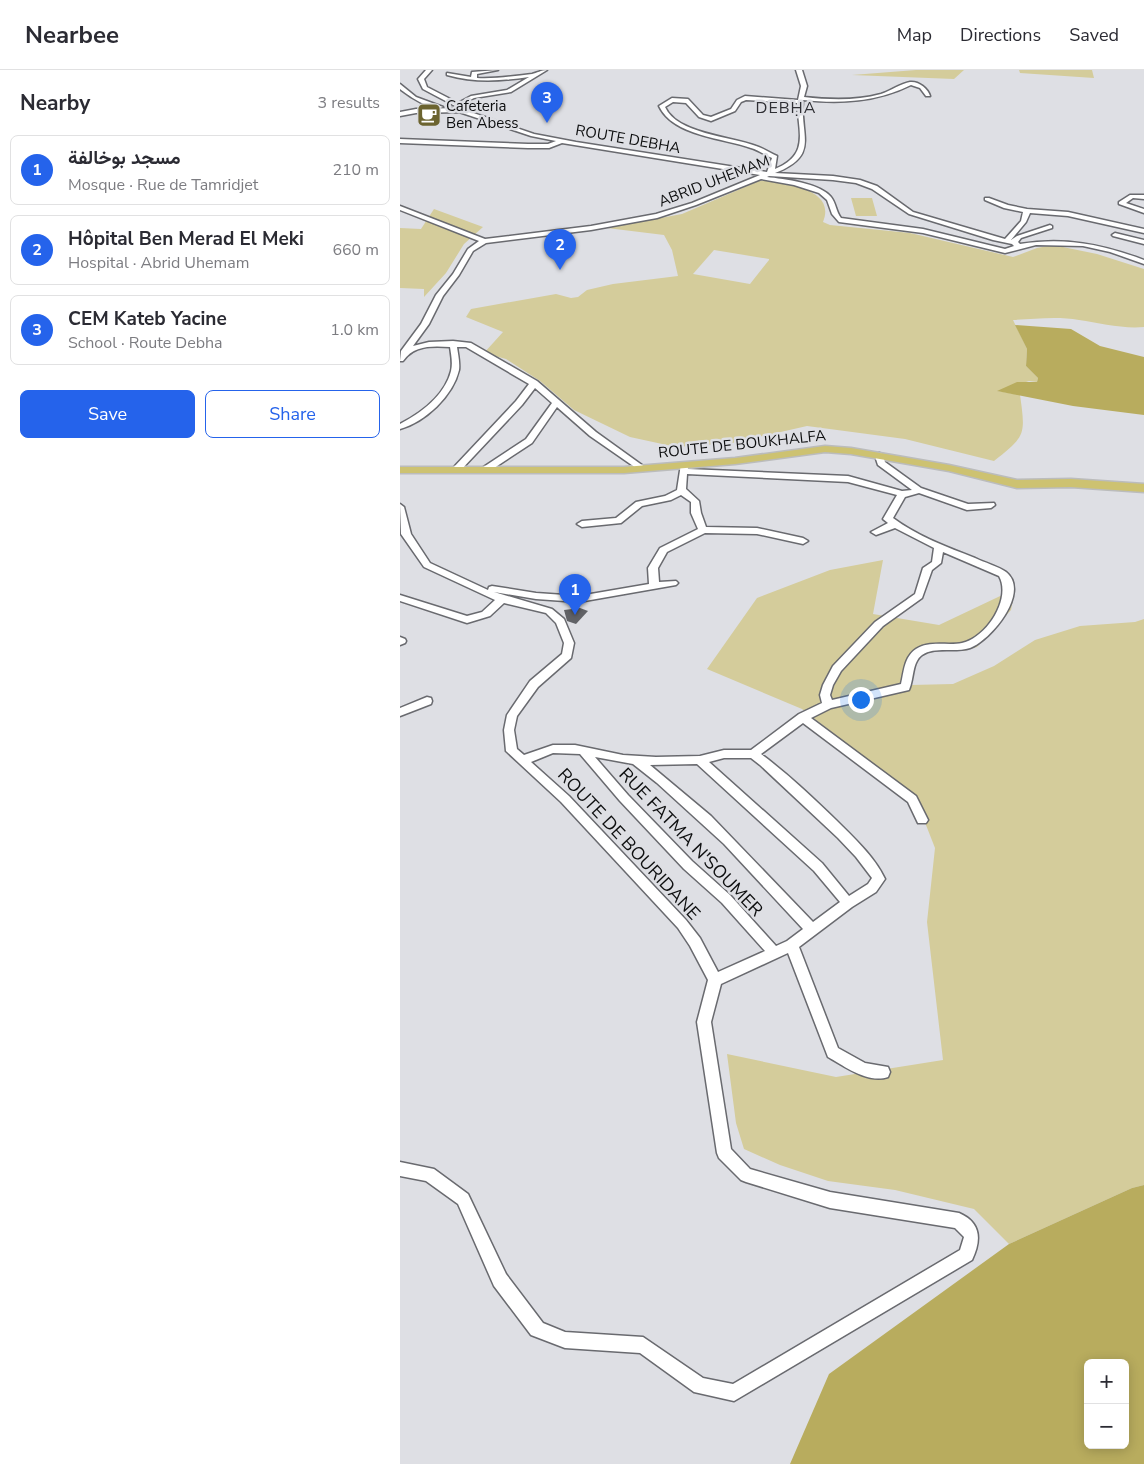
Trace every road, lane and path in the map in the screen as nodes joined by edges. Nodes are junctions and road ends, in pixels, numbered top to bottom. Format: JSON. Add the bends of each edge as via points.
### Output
{"nodes":[{"id":1,"x":428,"y":70,"type":"edge"},
{"id":2,"x":495,"y":70,"type":"edge"},
{"id":3,"x":544,"y":70,"type":"edge"},
{"id":4,"x":799,"y":70,"type":"edge"},
{"id":5,"x":479,"y":71,"type":"edge"},
{"id":6,"x":449,"y":74,"type":"dead end"},
{"id":7,"x":538,"y":74,"type":"junction"},
{"id":8,"x":474,"y":78,"type":"junction"},
{"id":9,"x":810,"y":80,"type":"dead end"},
{"id":10,"x":400,"y":86,"type":"edge"},
{"id":11,"x":804,"y":86,"type":"junction"},
{"id":12,"x":928,"y":95,"type":"dead end"},
{"id":13,"x":766,"y":98,"type":"junction"},
{"id":14,"x":400,"y":99,"type":"edge"},
{"id":15,"x":800,"y":100,"type":"junction"},
{"id":16,"x":424,"y":102,"type":"junction"},
{"id":17,"x":752,"y":106,"type":"dead end"},
{"id":18,"x":460,"y":108,"type":"junction"},
{"id":19,"x":445,"y":110,"type":"junction"},
{"id":20,"x":400,"y":114,"type":"edge"},
{"id":21,"x":562,"y":140,"type":"junction"},
{"id":22,"x":400,"y":141,"type":"edge"},
{"id":23,"x":765,"y":174,"type":"junction"},
{"id":24,"x":1144,"y":197,"type":"edge"},
{"id":25,"x":987,"y":199,"type":"dead end"},
{"id":26,"x":400,"y":208,"type":"edge"},
{"id":27,"x":1027,"y":211,"type":"junction"},
{"id":28,"x":1144,"y":211,"type":"edge"},
{"id":29,"x":1050,"y":227,"type":"dead end"},
{"id":30,"x":1144,"y":231,"type":"edge"},
{"id":31,"x":1115,"y":235,"type":"dead end"},
{"id":32,"x":1006,"y":240,"type":"junction"},
{"id":33,"x":484,"y":241,"type":"junction"},
{"id":34,"x":1144,"y":242,"type":"edge"},
{"id":35,"x":1017,"y":244,"type":"junction"},
{"id":36,"x":1144,"y":262,"type":"edge"},
{"id":37,"x":453,"y":343,"type":"junction"},
{"id":38,"x":405,"y":351,"type":"junction"},
{"id":39,"x":400,"y":359,"type":"edge"},
{"id":40,"x":534,"y":383,"type":"junction"},
{"id":41,"x":557,"y":402,"type":"junction"},
{"id":42,"x":400,"y":427,"type":"edge"},
{"id":43,"x":879,"y":456,"type":"junction"},
{"id":44,"x":642,"y":468,"type":"junction"},
{"id":45,"x":684,"y":468,"type":"junction"},
{"id":46,"x":400,"y":470,"type":"edge"},
{"id":47,"x":456,"y":470,"type":"junction"},
{"id":48,"x":485,"y":470,"type":"junction"},
{"id":49,"x":1144,"y":488,"type":"edge"},
{"id":50,"x":918,"y":490,"type":"junction"},
{"id":51,"x":682,"y":491,"type":"junction"},
{"id":52,"x":902,"y":494,"type":"junction"},
{"id":53,"x":991,"y":505,"type":"dead end"},
{"id":54,"x":400,"y":507,"type":"edge"},
{"id":55,"x":582,"y":524,"type":"dead end"},
{"id":56,"x":894,"y":524,"type":"junction"},
{"id":57,"x":703,"y":530,"type":"junction"},
{"id":58,"x":876,"y":532,"type":"dead end"},
{"id":59,"x":803,"y":541,"type":"dead end"},
{"id":60,"x":939,"y":547,"type":"junction"},
{"id":61,"x":674,"y":583,"type":"dead end"},
{"id":62,"x":471,"y":585,"type":"junction"},
{"id":63,"x":654,"y":585,"type":"junction"},
{"id":64,"x":400,"y":598,"type":"edge"},
{"id":65,"x":503,"y":598,"type":"junction"},
{"id":66,"x":427,"y":701,"type":"dead end"},
{"id":67,"x":828,"y":705,"type":"junction"},
{"id":68,"x":400,"y":712,"type":"edge"},
{"id":69,"x":803,"y":716,"type":"junction"},
{"id":70,"x":585,"y":753,"type":"junction"},
{"id":71,"x":753,"y":754,"type":"junction"},
{"id":72,"x":524,"y":760,"type":"junction"},
{"id":73,"x":700,"y":760,"type":"junction"},
{"id":74,"x":637,"y":761,"type":"junction"},
{"id":75,"x":922,"y":820,"type":"dead end"},
{"id":76,"x":848,"y":903,"type":"junction"},
{"id":77,"x":812,"y":930,"type":"junction"},
{"id":78,"x":792,"y":945,"type":"junction"},
{"id":79,"x":774,"y":953,"type":"junction"},
{"id":80,"x":715,"y":980,"type":"junction"},
{"id":81,"x":883,"y":1072,"type":"dead end"},
{"id":82,"x":400,"y":1169,"type":"edge"}],
"edges":[{"from":1,"to":18,"type":"street","via":[[421,79],[425,88]]},
{"from":2,"to":5,"type":"street"},
{"from":3,"to":7,"type":"street"},
{"from":4,"to":11,"type":"street"},
{"from":5,"to":8,"type":"street","via":[[474,73]]},
{"from":6,"to":8,"type":"street"},
{"from":7,"to":8,"type":"street"},
{"from":7,"to":18,"type":"street","via":[[509,91],[461,102]]},
{"from":9,"to":11,"type":"street"},
{"from":10,"to":16,"type":"street"},
{"from":11,"to":15,"type":"street","name":"ABRID UHEMAM"},
{"from":12,"to":15,"type":"street","via":[[916,83],[869,100]]},
{"from":13,"to":15,"type":"street"},
{"from":13,"to":17,"type":"street","via":[[761,105]]},
{"from":13,"to":23,"type":"street","via":[[745,98],[733,110],[711,119],[701,116],[688,101],[672,100],[662,106],[662,111],[677,122],[774,157]]},
{"from":14,"to":16,"type":"street"},
{"from":15,"to":23,"type":"street","name":"ABRID UHEMAM","via":[[803,145],[796,160]]},
{"from":16,"to":19,"type":"street"},
{"from":18,"to":19,"type":"street"},
{"from":18,"to":21,"type":"street","name":"ROUTE DEBHA","via":[[533,135]]},
{"from":19,"to":20,"type":"street"},
{"from":21,"to":22,"type":"street","via":[[549,146]]},
{"from":21,"to":23,"type":"street","name":"ROUTE DEBHA"},
{"from":23,"to":32,"type":"street","via":[[837,178],[870,185],[898,208],[910,213],[995,240]]},
{"from":23,"to":33,"type":"street","name":"ABRID UHEMAM","via":[[657,216],[592,228]]},
{"from":23,"to":35,"type":"street","via":[[826,195],[834,216],[839,220],[923,231],[1005,251],[1016,250]]},
{"from":24,"to":28,"type":"street","via":[[1132,196],[1121,203]]},
{"from":25,"to":27,"type":"street"},
{"from":26,"to":33,"type":"street"},
{"from":27,"to":30,"type":"street","via":[[1068,214]]},
{"from":27,"to":32,"type":"street","via":[[1024,221]]},
{"from":29,"to":35,"type":"street","via":[[1019,237]]},
{"from":31,"to":34,"type":"street"},
{"from":32,"to":35,"type":"street"},
{"from":33,"to":38,"type":"street","via":[[470,250]]},
{"from":35,"to":36,"type":"street","via":[[1065,241],[1109,249]]},
{"from":37,"to":38,"type":"street","via":[[429,344]]},
{"from":37,"to":40,"type":"street","via":[[468,345]]},
{"from":37,"to":42,"type":"street","via":[[455,369],[449,388],[412,421]]},
{"from":38,"to":39,"type":"street"},
{"from":40,"to":41,"type":"street"},
{"from":40,"to":47,"type":"street"},
{"from":41,"to":44,"type":"street","via":[[593,434]]},
{"from":41,"to":48,"type":"street","via":[[529,441]]},
{"from":43,"to":45,"type":"main road","name":"ROUTE DE BOUKHALFA","via":[[816,450]]},
{"from":43,"to":49,"type":"main road","name":"ROUTE DE BOUKHALFA","via":[[956,469],[1017,484],[1072,482]]},
{"from":43,"to":50,"type":"street","via":[[880,463]]},
{"from":44,"to":45,"type":"main road","name":"ROUTE DE BOUKHALFA"},
{"from":44,"to":48,"type":"main road","name":"ROUTE DE BOUKHALFA"},
{"from":45,"to":51,"type":"street"},
{"from":45,"to":52,"type":"street","via":[[848,479]]},
{"from":46,"to":47,"type":"main road","name":"ROUTE DE BOUKHALFA"},
{"from":47,"to":48,"type":"main road","name":"ROUTE DE BOUKHALFA"},
{"from":50,"to":52,"type":"street"},
{"from":50,"to":53,"type":"street","via":[[967,507]]},
{"from":51,"to":55,"type":"street","via":[[668,498],[639,504],[618,521]]},
{"from":51,"to":57,"type":"street","via":[[695,501]]},
{"from":52,"to":56,"type":"street","via":[[888,519]]},
{"from":54,"to":62,"type":"street","via":[[406,534],[427,565]]},
{"from":56,"to":58,"type":"street"},
{"from":56,"to":60,"type":"street"},
{"from":57,"to":59,"type":"street","via":[[757,531]]},
{"from":57,"to":63,"type":"street","via":[[663,550],[654,568]]},
{"from":60,"to":67,"type":"street","via":[[936,563],[928,568],[919,596],[879,624],[838,669],[825,695]]},
{"from":60,"to":67,"type":"street","via":[[1003,574],[1008,580],[1008,597],[1002,612],[985,633],[969,644],[928,648],[917,653],[904,687]]},
{"from":61,"to":63,"type":"street"},
{"from":62,"to":63,"type":"street","via":[[536,596],[579,599]]},
{"from":62,"to":65,"type":"street"},
{"from":64,"to":65,"type":"street","via":[[467,620],[486,614]]},
{"from":65,"to":72,"type":"street","name":"ROUTE DE BOURIDANE","via":[[549,612],[560,620],[567,634],[569,649],[562,660],[534,684],[509,723],[512,751]]},
{"from":66,"to":68,"type":"street"},
{"from":67,"to":69,"type":"street"},
{"from":69,"to":71,"type":"street"},
{"from":69,"to":75,"type":"street","via":[[905,792]]},
{"from":70,"to":72,"type":"street","via":[[575,749],[553,749]]},
{"from":70,"to":74,"type":"street"},
{"from":70,"to":79,"type":"street","name":"RUE FATMA N'SOUMER"},
{"from":71,"to":73,"type":"street","via":[[724,754]]},
{"from":71,"to":76,"type":"street","via":[[813,806],[878,872],[879,879],[872,888]]},
{"from":72,"to":80,"type":"street","name":"ROUTE DE BOURIDANE","via":[[682,924]]},
{"from":73,"to":74,"type":"street"},
{"from":73,"to":76,"type":"street","via":[[818,867]]},
{"from":74,"to":77,"type":"street","via":[[672,786],[739,851]]},
{"from":76,"to":77,"type":"street"},
{"from":77,"to":78,"type":"street"},
{"from":78,"to":79,"type":"street"},
{"from":78,"to":81,"type":"street","via":[[833,1052],[863,1069]]},
{"from":79,"to":80,"type":"street"},
{"from":80,"to":82,"type":"street","via":[[704,1022],[724,1153],[746,1175],[830,1200],[959,1221],[972,1235],[967,1256],[734,1393],[700,1386],[642,1345],[565,1340],[537,1329],[500,1280],[463,1198],[429,1174]]}]}
